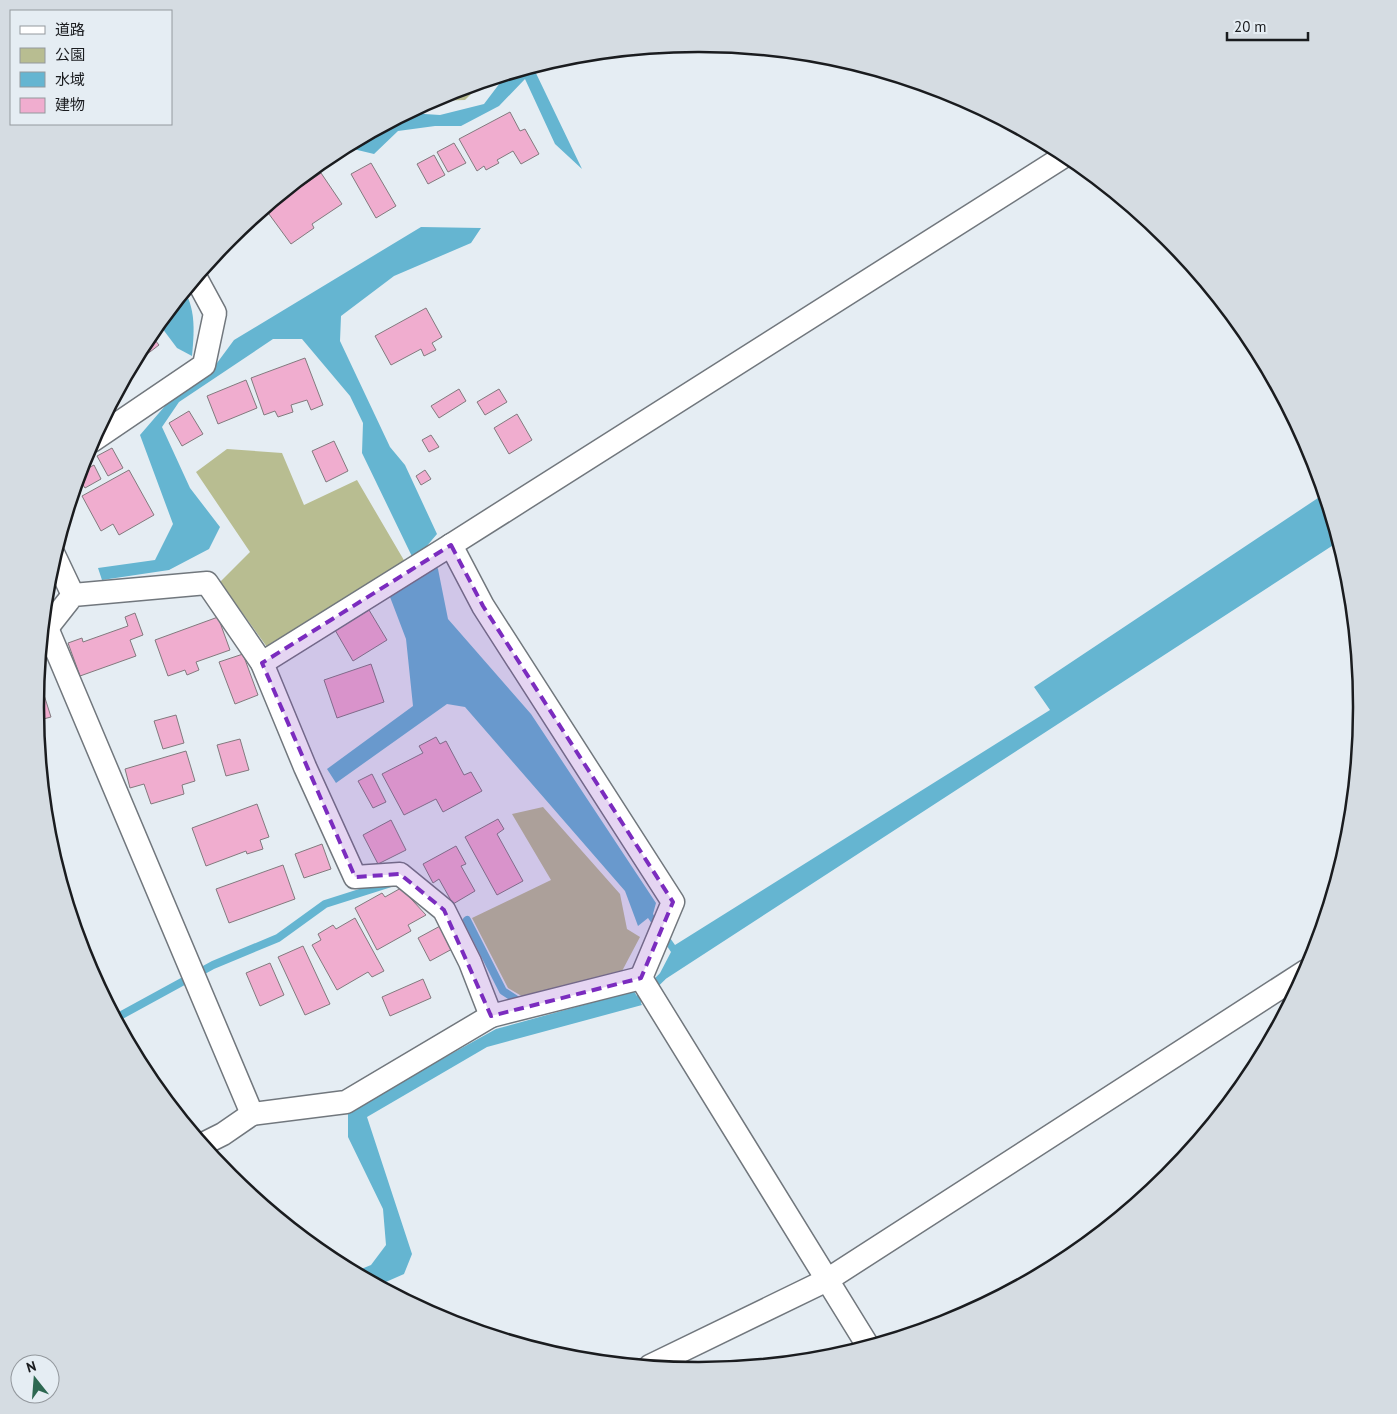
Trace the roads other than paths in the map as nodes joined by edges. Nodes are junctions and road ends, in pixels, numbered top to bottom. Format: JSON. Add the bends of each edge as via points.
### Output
{"nodes":[{"id":1,"x":1057,"y":160,"type":"edge"},
{"id":2,"x":199,"y":283,"type":"edge"},
{"id":3,"x":104,"y":433,"type":"edge"},
{"id":4,"x":445,"y":549,"type":"junction"},
{"id":5,"x":59,"y":566,"type":"edge"},
{"id":6,"x":73,"y":595,"type":"junction"},
{"id":7,"x":49,"y":624,"type":"edge"},
{"id":8,"x":48,"y":635,"type":"edge"},
{"id":9,"x":262,"y":663,"type":"junction"},
{"id":10,"x":641,"y":978,"type":"junction"},
{"id":11,"x":1294,"y":979,"type":"edge"},
{"id":12,"x":491,"y":1016,"type":"junction"},
{"id":13,"x":252,"y":1114,"type":"junction"},
{"id":14,"x":208,"y":1141,"type":"edge"},
{"id":15,"x":827,"y":1280,"type":"junction"},
{"id":16,"x":864,"y":1340,"type":"edge"},
{"id":17,"x":662,"y":1360,"type":"edge"}],
"edges":[{"from":1,"to":4,"type":"street"},
{"from":2,"to":3,"type":"street","via":[[216,313],[204,365]]},
{"from":4,"to":9,"type":"street"},
{"from":4,"to":10,"type":"street","via":[[673,902]]},
{"from":5,"to":6,"type":"street"},
{"from":6,"to":7,"type":"street"},
{"from":6,"to":9,"type":"street","via":[[208,583]]},
{"from":8,"to":13,"type":"street"},
{"from":9,"to":12,"type":"street","via":[[355,877],[400,874],[444,910],[470,962]]},
{"from":10,"to":12,"type":"street"},
{"from":10,"to":15,"type":"street"},
{"from":11,"to":15,"type":"street"},
{"from":12,"to":13,"type":"street","via":[[346,1102]]},
{"from":13,"to":14,"type":"street"},
{"from":15,"to":16,"type":"street"},
{"from":15,"to":17,"type":"street"}]}
